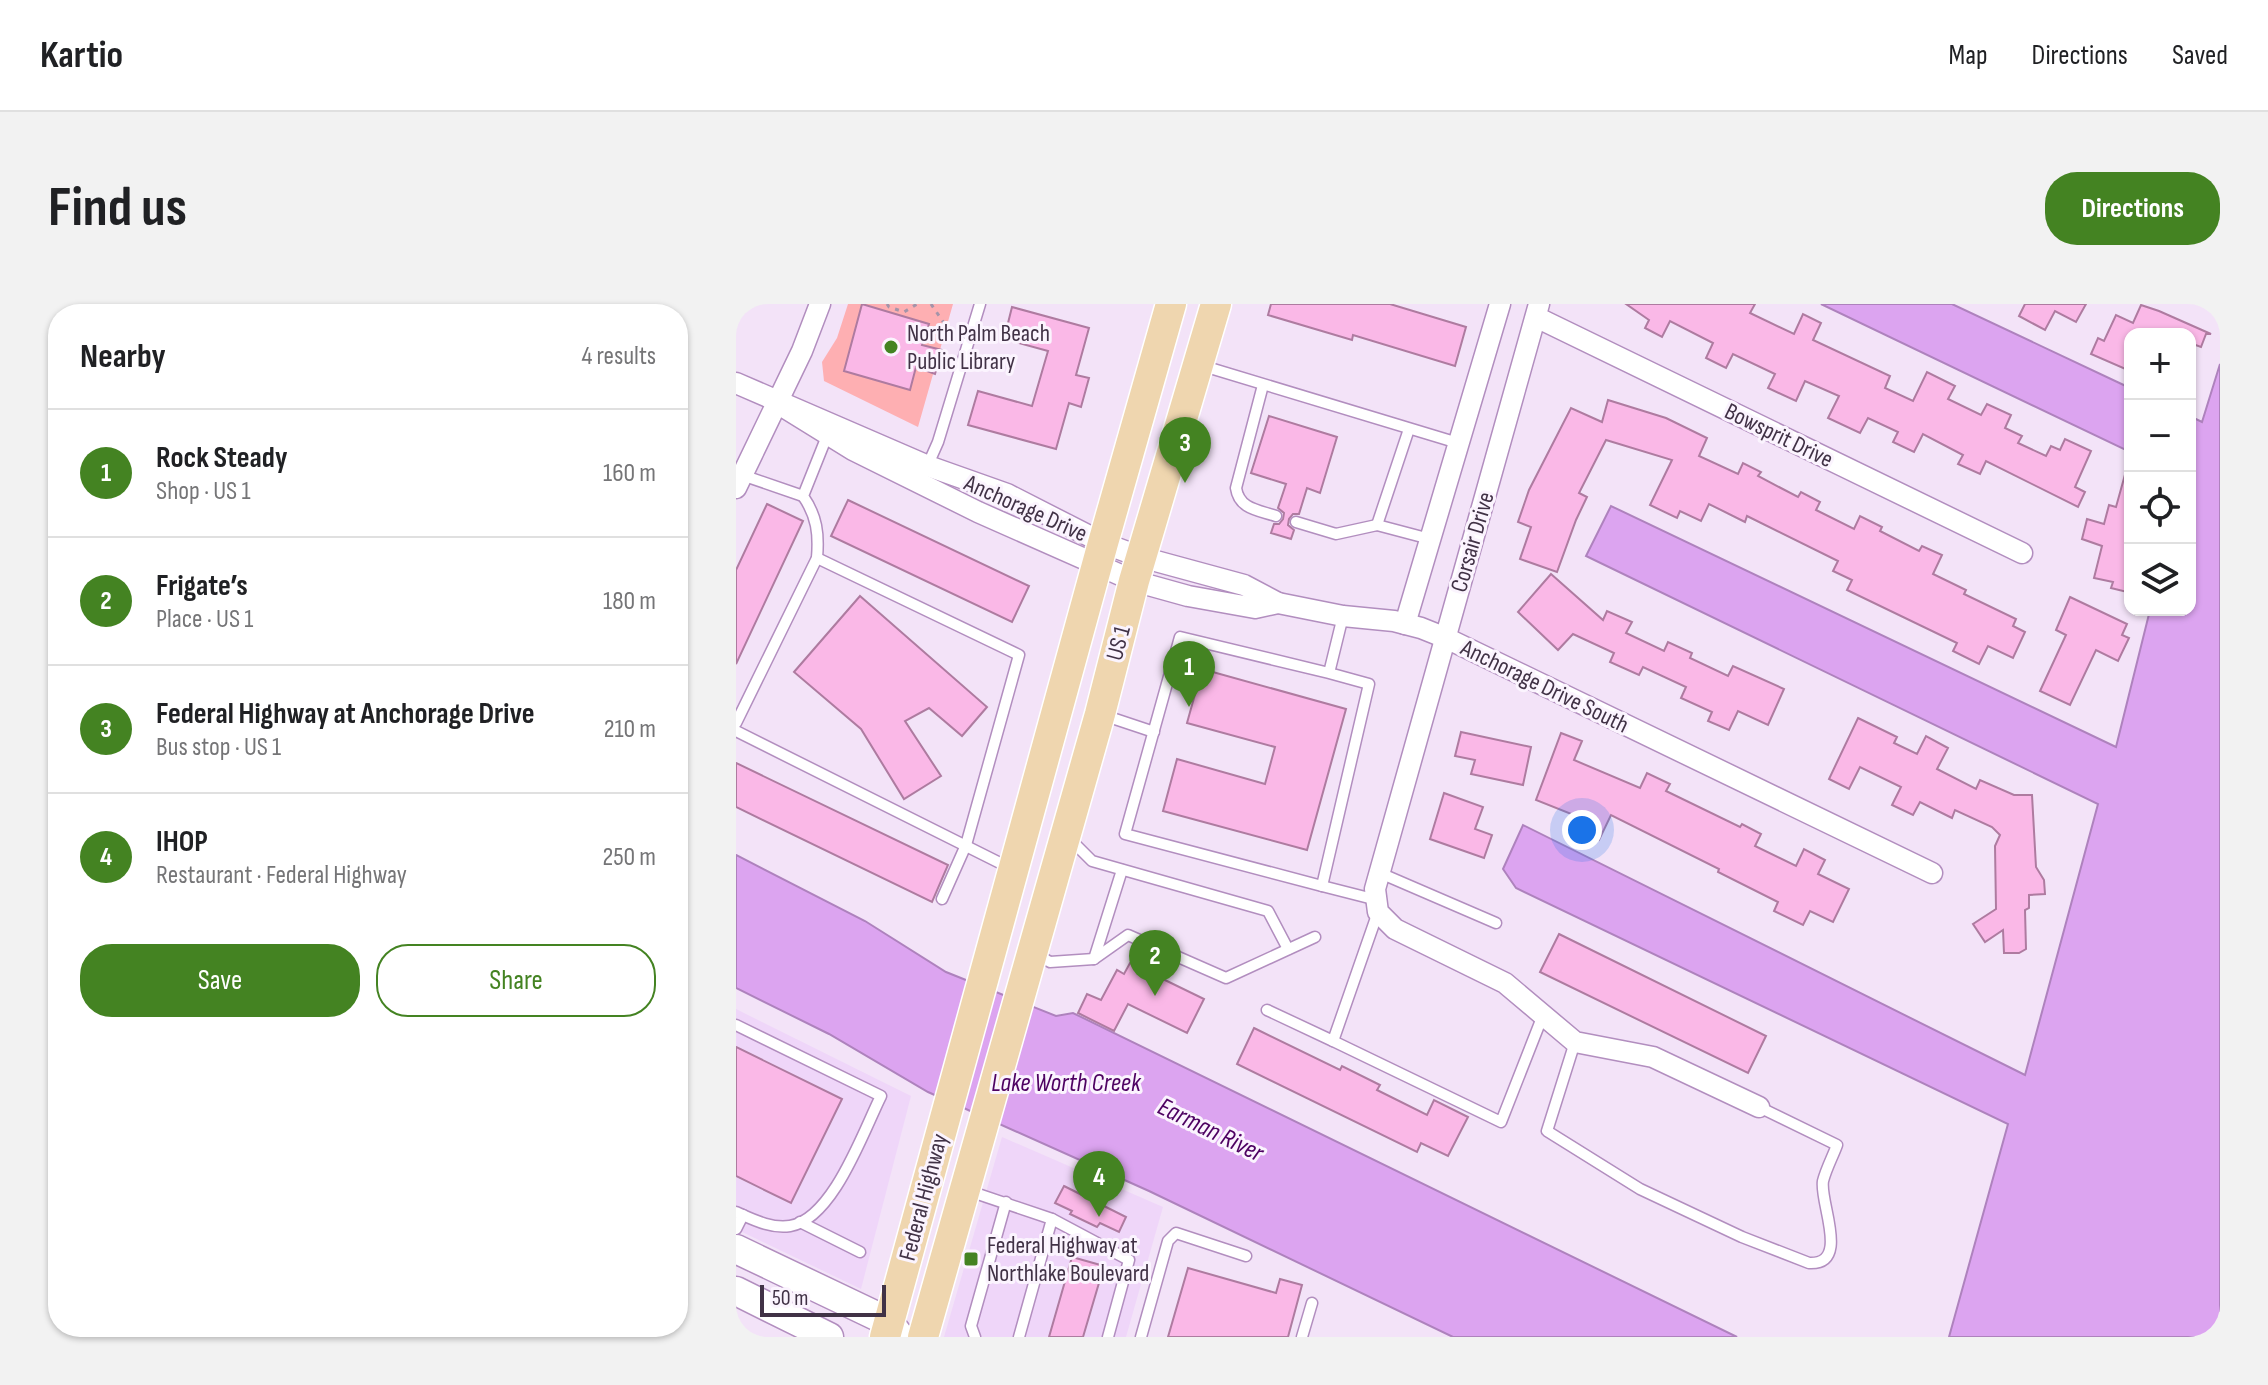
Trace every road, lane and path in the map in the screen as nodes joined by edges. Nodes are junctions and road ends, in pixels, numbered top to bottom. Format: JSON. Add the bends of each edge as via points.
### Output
{"nodes":[{"id":1,"x":820,"y":304,"type":"edge"},
{"id":2,"x":887,"y":304,"type":"edge"},
{"id":3,"x":917,"y":304,"type":"edge"},
{"id":4,"x":931,"y":304,"type":"edge"},
{"id":5,"x":980,"y":304,"type":"edge"},
{"id":6,"x":1216,"y":304,"type":"edge"},
{"id":7,"x":1499,"y":304,"type":"edge"},
{"id":8,"x":1165,"y":307,"type":"edge"},
{"id":9,"x":1538,"y":310,"type":"edge"},
{"id":10,"x":946,"y":326,"type":"dead end"},
{"id":11,"x":1199,"y":365,"type":"junction"},
{"id":12,"x":736,"y":383,"type":"edge"},
{"id":13,"x":1263,"y":385,"type":"junction"},
{"id":14,"x":777,"y":403,"type":"junction"},
{"id":15,"x":1409,"y":429,"type":"junction"},
{"id":16,"x":827,"y":436,"type":"junction"},
{"id":17,"x":1458,"y":443,"type":"junction"},
{"id":18,"x":924,"y":473,"type":"junction"},
{"id":19,"x":739,"y":482,"type":"edge"},
{"id":20,"x":803,"y":496,"type":"junction"},
{"id":21,"x":1276,"y":516,"type":"dead end"},
{"id":22,"x":1296,"y":522,"type":"dead end"},
{"id":23,"x":1377,"y":525,"type":"junction"},
{"id":24,"x":1430,"y":539,"type":"junction"},
{"id":25,"x":2022,"y":553,"type":"dead end"},
{"id":26,"x":1100,"y":554,"type":"junction"},
{"id":27,"x":817,"y":558,"type":"junction"},
{"id":28,"x":1138,"y":569,"type":"junction"},
{"id":29,"x":1343,"y":616,"type":"junction"},
{"id":30,"x":1405,"y":624,"type":"junction"},
{"id":31,"x":1446,"y":638,"type":"junction"},
{"id":32,"x":1329,"y":673,"type":"junction"},
{"id":33,"x":1100,"y":714,"type":"junction"},
{"id":34,"x":736,"y":723,"type":"edge"},
{"id":35,"x":736,"y":731,"type":"edge"},
{"id":36,"x":1154,"y":732,"type":"junction"},
{"id":37,"x":1066,"y":834,"type":"junction"},
{"id":38,"x":966,"y":845,"type":"junction"},
{"id":39,"x":1122,"y":870,"type":"junction"},
{"id":40,"x":1380,"y":873,"type":"junction"},
{"id":41,"x":1932,"y":873,"type":"dead end"},
{"id":42,"x":1012,"y":879,"type":"junction"},
{"id":43,"x":1322,"y":886,"type":"junction"},
{"id":44,"x":942,"y":899,"type":"dead end"},
{"id":45,"x":1379,"y":910,"type":"junction"},
{"id":46,"x":1496,"y":923,"type":"dead end"},
{"id":47,"x":1315,"y":937,"type":"dead end"},
{"id":48,"x":1288,"y":949,"type":"junction"},
{"id":49,"x":1033,"y":952,"type":"junction"},
{"id":50,"x":1094,"y":959,"type":"junction"},
{"id":51,"x":1267,"y":1010,"type":"dead end"},
{"id":52,"x":1543,"y":1014,"type":"junction"},
{"id":53,"x":736,"y":1025,"type":"edge"},
{"id":54,"x":1333,"y":1041,"type":"junction"},
{"id":55,"x":1575,"y":1042,"type":"junction"},
{"id":56,"x":1759,"y":1107,"type":"joint"},
{"id":57,"x":986,"y":1117,"type":"joint"},
{"id":58,"x":965,"y":1190,"type":"junction"},
{"id":59,"x":1006,"y":1202,"type":"junction"},
{"id":60,"x":740,"y":1213,"type":"edge"},
{"id":61,"x":1052,"y":1219,"type":"junction"},
{"id":62,"x":800,"y":1222,"type":"junction"},
{"id":63,"x":736,"y":1229,"type":"edge"},
{"id":64,"x":736,"y":1249,"type":"edge"},
{"id":65,"x":860,"y":1252,"type":"dead end"},
{"id":66,"x":1246,"y":1256,"type":"dead end"},
{"id":67,"x":736,"y":1291,"type":"edge"},
{"id":68,"x":1312,"y":1303,"type":"dead end"},
{"id":69,"x":891,"y":1332,"type":"edge"},
{"id":70,"x":829,"y":1337,"type":"edge"},
{"id":71,"x":923,"y":1337,"type":"edge"},
{"id":72,"x":975,"y":1337,"type":"edge"},
{"id":73,"x":1019,"y":1337,"type":"edge"},
{"id":74,"x":1108,"y":1337,"type":"edge"},
{"id":75,"x":1141,"y":1337,"type":"edge"},
{"id":76,"x":1302,"y":1337,"type":"edge"}],
"edges":[{"from":1,"to":14,"type":"street"},
{"from":2,"to":3,"type":"path","via":[[904,312]]},
{"from":4,"to":10,"type":"path"},
{"from":5,"to":18,"type":"lane"},
{"from":6,"to":11,"type":"main road","name":"US 1","number":"US 1"},
{"from":7,"to":17,"type":"street"},
{"from":8,"to":26,"type":"main road","number":"US 1"},
{"from":9,"to":25,"type":"street","name":"Bowsprit Drive"},
{"from":9,"to":31,"type":"street","name":"Corsair Drive"},
{"from":11,"to":13,"type":"lane"},
{"from":11,"to":28,"type":"main road","name":"US 1","number":"US 1"},
{"from":12,"to":14,"type":"street","name":"Anchorage Drive"},
{"from":13,"to":15,"type":"lane"},
{"from":13,"to":21,"type":"lane","via":[[1236,488],[1247,507]]},
{"from":14,"to":16,"type":"street","name":"Anchorage Drive"},
{"from":14,"to":18,"type":"street","name":"Anchorage Drive","via":[[824,419]]},
{"from":14,"to":19,"type":"street"},
{"from":15,"to":17,"type":"lane"},
{"from":15,"to":23,"type":"lane"},
{"from":16,"to":18,"type":"street","name":"Anchorage Drive"},
{"from":16,"to":20,"type":"lane"},
{"from":17,"to":24,"type":"street"},
{"from":18,"to":26,"type":"street","name":"Anchorage Drive","via":[[1007,494]]},
{"from":19,"to":20,"type":"lane"},
{"from":20,"to":27,"type":"lane","via":[[819,533]]},
{"from":22,"to":23,"type":"lane","via":[[1336,534]]},
{"from":23,"to":24,"type":"lane"},
{"from":24,"to":30,"type":"street"},
{"from":26,"to":28,"type":"street","name":"Anchorage Drive"},
{"from":26,"to":42,"type":"main road","number":"US 1"},
{"from":27,"to":34,"type":"lane"},
{"from":27,"to":38,"type":"lane","via":[[1019,655]]},
{"from":28,"to":29,"type":"street","name":"Anchorage Drive South","via":[[1188,596],[1255,608],[1278,603]]},
{"from":28,"to":33,"type":"main road","name":"US 1","number":"US 1"},
{"from":29,"to":30,"type":"street","name":"Anchorage Drive South"},
{"from":29,"to":32,"type":"lane"},
{"from":30,"to":31,"type":"street","name":"Anchorage Drive South"},
{"from":31,"to":40,"type":"street","name":"Corsair Drive"},
{"from":31,"to":41,"type":"street","name":"Anchorage Drive South"},
{"from":32,"to":36,"type":"lane","via":[[1180,637]]},
{"from":32,"to":43,"type":"lane","via":[[1369,684]]},
{"from":33,"to":36,"type":"lane"},
{"from":33,"to":37,"type":"main road","name":"US 1","number":"US 1"},
{"from":35,"to":38,"type":"lane"},
{"from":36,"to":43,"type":"lane","via":[[1125,834]]},
{"from":37,"to":39,"type":"lane","via":[[1092,861]]},
{"from":37,"to":49,"type":"main road","name":"US 1","number":"US 1"},
{"from":38,"to":42,"type":"lane"},
{"from":38,"to":44,"type":"lane"},
{"from":39,"to":48,"type":"lane","via":[[1268,911]]},
{"from":39,"to":50,"type":"lane"},
{"from":40,"to":45,"type":"street","name":"Corsair Drive","via":[[1375,889]]},
{"from":40,"to":46,"type":"lane"},
{"from":42,"to":49,"type":"main road","via":[[1018,929]]},
{"from":42,"to":69,"type":"main road","name":"Federal Highway","number":"US 1"},
{"from":43,"to":45,"type":"lane"},
{"from":45,"to":52,"type":"street","via":[[1395,929],[1505,983]]},
{"from":45,"to":54,"type":"lane"},
{"from":47,"to":48,"type":"lane"},
{"from":48,"to":50,"type":"lane","via":[[1226,978],[1128,935]]},
{"from":49,"to":50,"type":"lane","via":[[1050,962]]},
{"from":49,"to":57,"type":"main road","name":"US 1","number":"US 1"},
{"from":51,"to":54,"type":"lane"},
{"from":52,"to":54,"type":"lane","via":[[1501,1122]]},
{"from":52,"to":55,"type":"street"},
{"from":53,"to":62,"type":"lane","via":[[881,1096],[833,1193],[811,1218]]},
{"from":55,"to":56,"type":"street","via":[[1653,1057]]},
{"from":55,"to":56,"type":"lane","via":[[1547,1131],[1640,1189],[1742,1237],[1818,1264],[1832,1242],[1823,1183],[1837,1145]]},
{"from":57,"to":58,"type":"main road","name":"Federal Highway","number":"US 1"},
{"from":58,"to":59,"type":"lane"},
{"from":58,"to":71,"type":"main road","name":"Federal Highway","number":"US 1"},
{"from":59,"to":61,"type":"lane"},
{"from":59,"to":72,"type":"lane","via":[[971,1326]]},
{"from":60,"to":62,"type":"lane","via":[[759,1223]]},
{"from":60,"to":63,"type":"lane"},
{"from":61,"to":73,"type":"lane"},
{"from":61,"to":74,"type":"lane","via":[[1129,1260]]},
{"from":62,"to":65,"type":"lane"},
{"from":64,"to":69,"type":"main road"},
{"from":66,"to":75,"type":"lane","via":[[1176,1233],[1168,1241]]},
{"from":67,"to":70,"type":"main road"},
{"from":68,"to":76,"type":"lane"}]}
